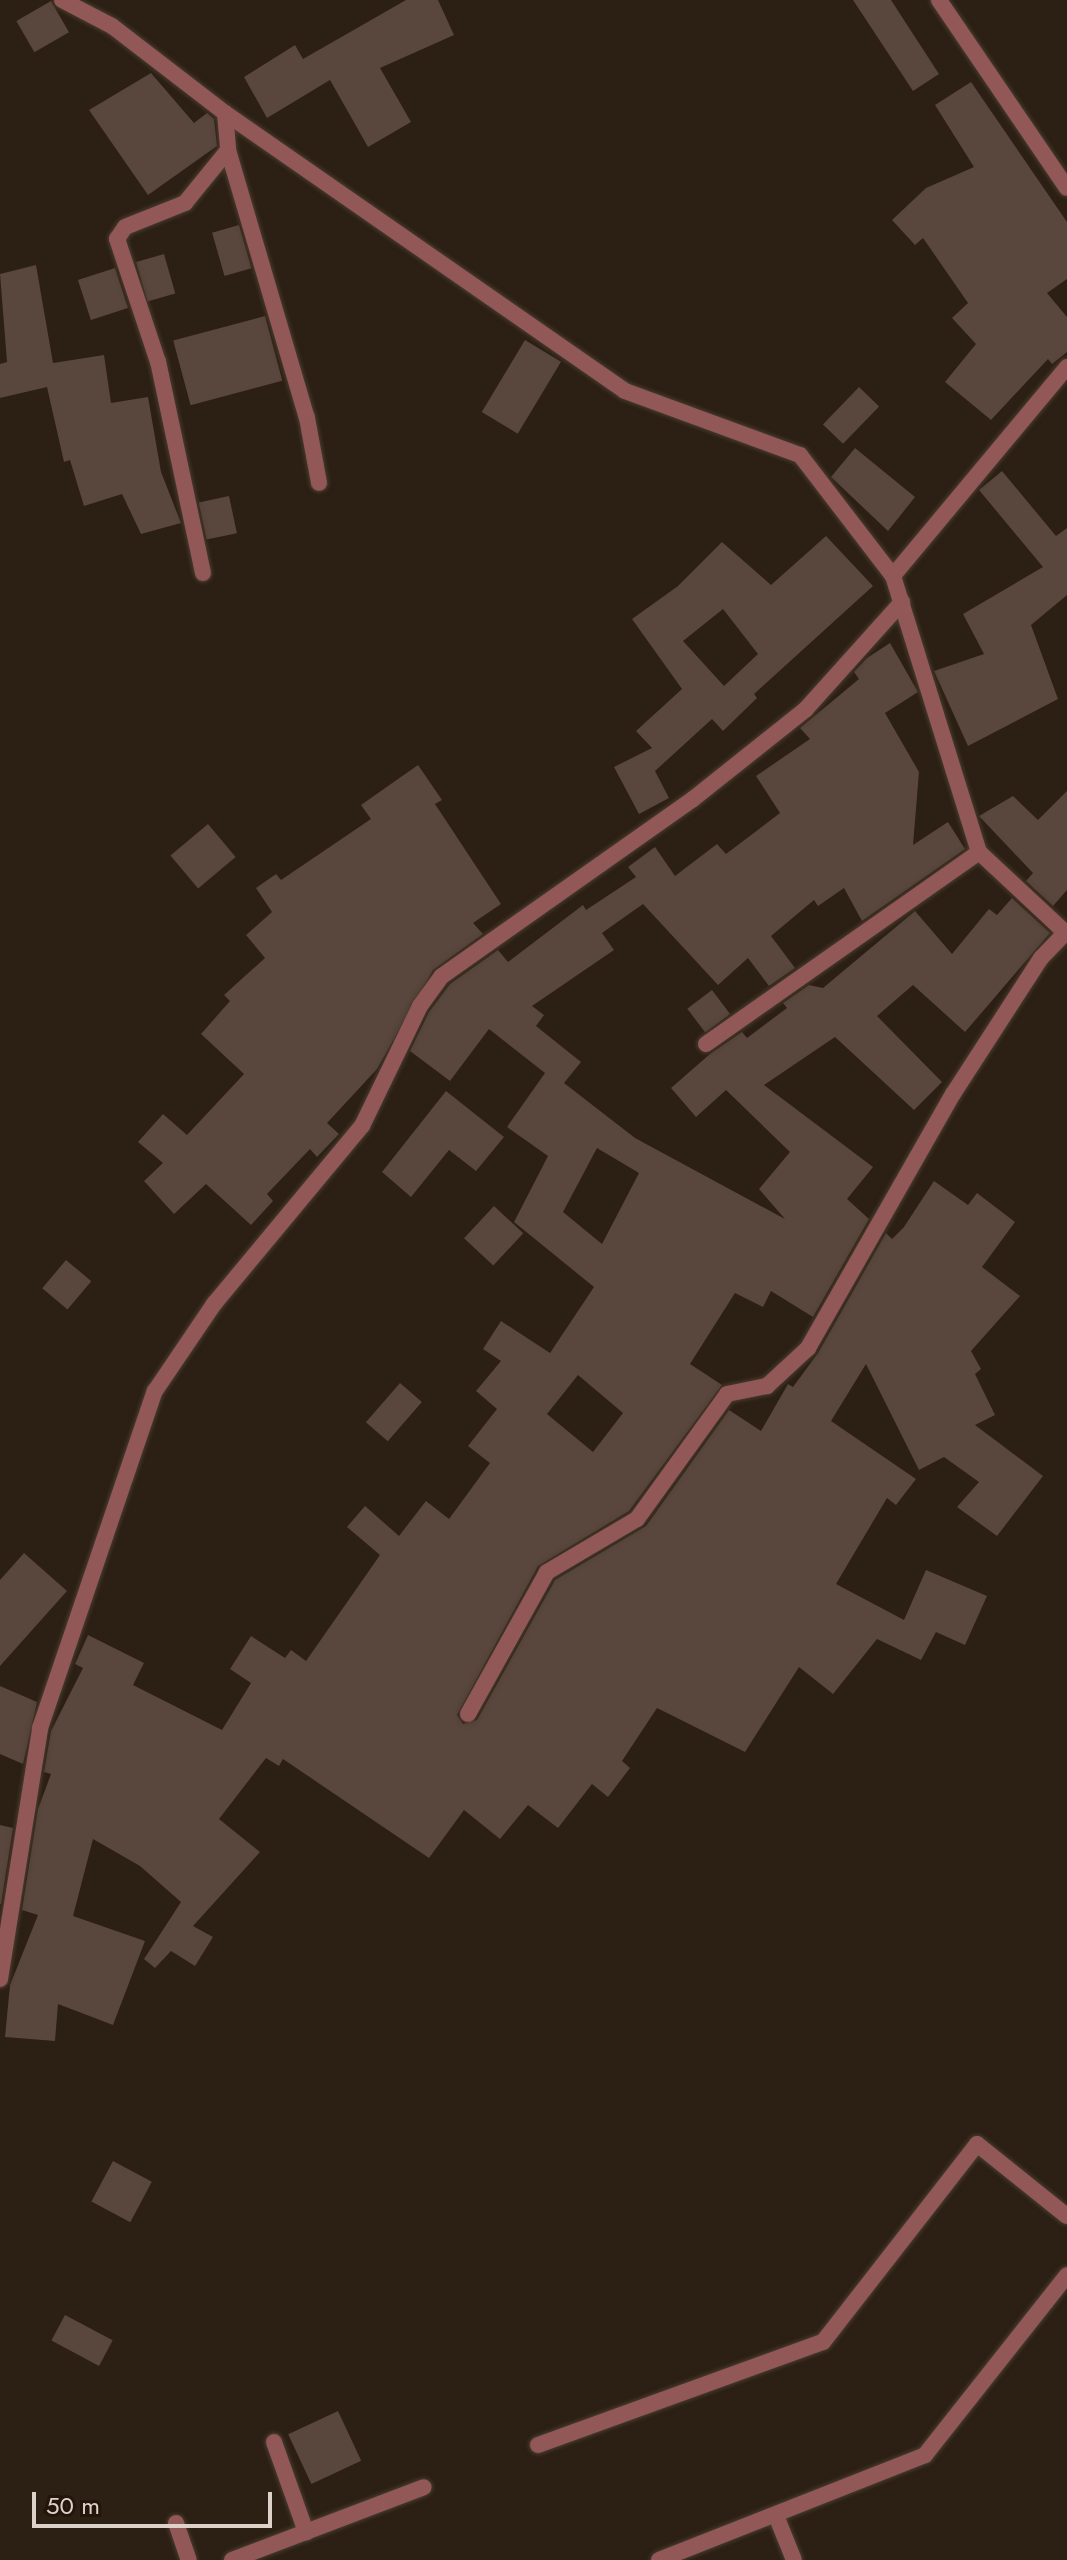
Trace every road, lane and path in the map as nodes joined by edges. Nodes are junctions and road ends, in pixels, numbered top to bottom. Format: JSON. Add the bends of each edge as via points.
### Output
{"nodes":[{"id":1,"x":62,"y":0,"type":"edge"},
{"id":2,"x":939,"y":0,"type":"edge"},
{"id":3,"x":225,"y":113,"type":"junction"},
{"id":4,"x":228,"y":150,"type":"junction"},
{"id":5,"x":1067,"y":188,"type":"edge"},
{"id":6,"x":1067,"y":367,"type":"edge"},
{"id":7,"x":319,"y":483,"type":"dead end"},
{"id":8,"x":203,"y":573,"type":"dead end"},
{"id":9,"x":893,"y":576,"type":"junction"},
{"id":10,"x":902,"y":602,"type":"junction"},
{"id":11,"x":979,"y":852,"type":"junction"},
{"id":12,"x":1066,"y":933,"type":"edge"},
{"id":13,"x":706,"y":1044,"type":"dead end"},
{"id":14,"x":468,"y":1714,"type":"dead end"},
{"id":15,"x":0,"y":1979,"type":"edge"},
{"id":16,"x":1067,"y":2216,"type":"edge"},
{"id":17,"x":1067,"y":2275,"type":"edge"},
{"id":18,"x":274,"y":2442,"type":"dead end"},
{"id":19,"x":538,"y":2445,"type":"dead end"},
{"id":20,"x":424,"y":2487,"type":"dead end"},
{"id":21,"x":777,"y":2518,"type":"junction"},
{"id":22,"x":176,"y":2523,"type":"dead end"},
{"id":23,"x":306,"y":2532,"type":"junction"},
{"id":24,"x":189,"y":2560,"type":"edge"},
{"id":25,"x":232,"y":2560,"type":"edge"},
{"id":26,"x":659,"y":2560,"type":"edge"},
{"id":27,"x":794,"y":2560,"type":"edge"}],
"edges":[{"from":1,"to":3,"type":"street","via":[[112,26]]},
{"from":2,"to":5,"type":"street"},
{"from":3,"to":4,"type":"street"},
{"from":3,"to":9,"type":"street","via":[[625,391],[800,455]]},
{"from":4,"to":7,"type":"street","via":[[307,418]]},
{"from":4,"to":8,"type":"street","via":[[185,203],[125,227],[117,239],[158,362]]},
{"from":6,"to":9,"type":"street"},
{"from":9,"to":10,"type":"street"},
{"from":10,"to":11,"type":"street"},
{"from":10,"to":15,"type":"street","via":[[795,718],[693,799],[442,976],[420,1006],[362,1126],[222,1293],[155,1391],[40,1728]]},
{"from":11,"to":12,"type":"street"},
{"from":11,"to":13,"type":"street"},
{"from":12,"to":14,"type":"street","via":[[1041,958],[953,1094],[808,1348],[767,1386],[727,1394],[637,1519],[547,1572]]},
{"from":16,"to":19,"type":"street","via":[[977,2144],[823,2342]]},
{"from":17,"to":21,"type":"street","via":[[925,2455]]},
{"from":18,"to":23,"type":"street"},
{"from":20,"to":23,"type":"street"},
{"from":21,"to":26,"type":"street"},
{"from":21,"to":27,"type":"street"},
{"from":22,"to":24,"type":"street"},
{"from":23,"to":25,"type":"street"}]}
